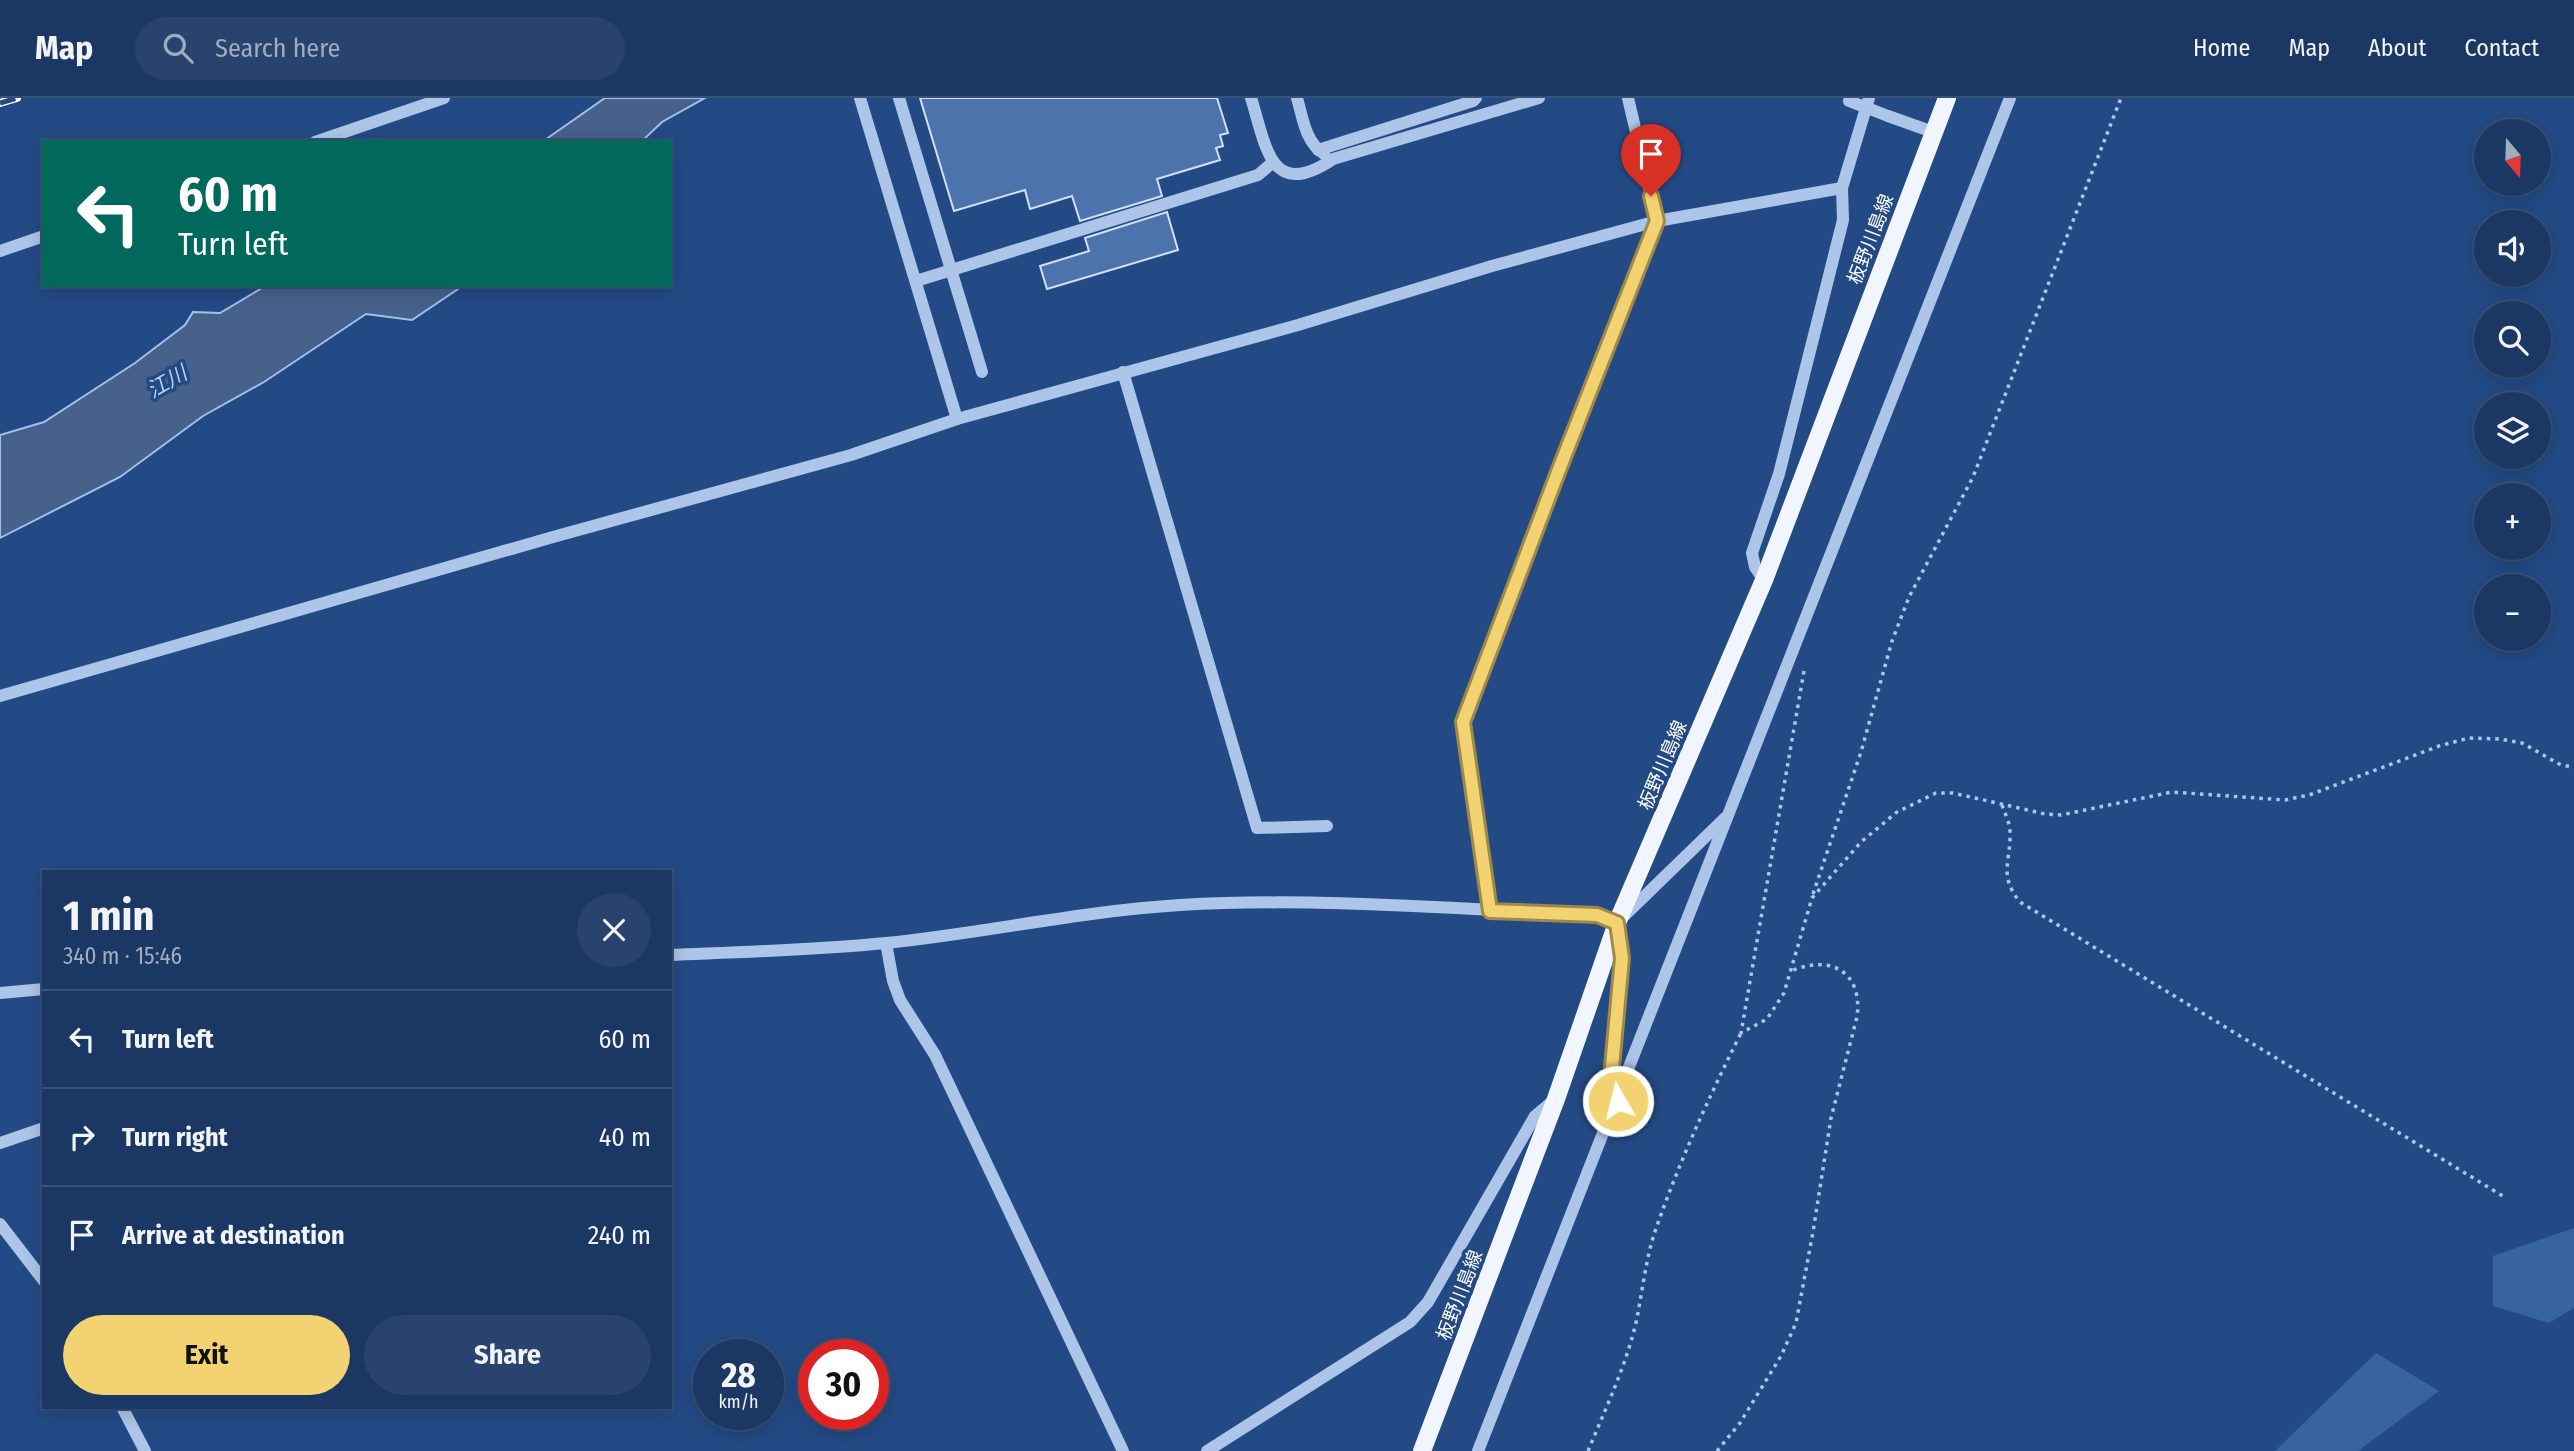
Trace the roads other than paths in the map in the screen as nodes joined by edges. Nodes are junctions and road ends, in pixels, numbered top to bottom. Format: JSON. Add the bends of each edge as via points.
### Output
{"nodes":[{"id":1,"x":444,"y":98,"type":"edge"},
{"id":2,"x":860,"y":98,"type":"edge"},
{"id":3,"x":899,"y":98,"type":"edge"},
{"id":4,"x":1251,"y":98,"type":"edge"},
{"id":5,"x":1297,"y":98,"type":"edge"},
{"id":6,"x":1476,"y":98,"type":"edge"},
{"id":7,"x":1539,"y":98,"type":"edge"},
{"id":8,"x":1628,"y":98,"type":"edge"},
{"id":9,"x":1869,"y":98,"type":"edge"},
{"id":10,"x":1947,"y":98,"type":"edge"},
{"id":11,"x":2010,"y":98,"type":"edge"},
{"id":12,"x":1845,"y":100,"type":"edge"},
{"id":13,"x":423,"y":102,"type":"edge"},
{"id":14,"x":1496,"y":104,"type":"edge"},
{"id":15,"x":1933,"y":132,"type":"junction"},
{"id":16,"x":320,"y":140,"type":"edge"},
{"id":17,"x":1318,"y":150,"type":"junction"},
{"id":18,"x":1333,"y":159,"type":"junction"},
{"id":19,"x":1272,"y":163,"type":"junction"},
{"id":20,"x":1842,"y":188,"type":"junction"},
{"id":21,"x":1657,"y":221,"type":"junction"},
{"id":22,"x":42,"y":237,"type":"edge"},
{"id":23,"x":0,"y":251,"type":"edge"},
{"id":24,"x":952,"y":270,"type":"junction"},
{"id":25,"x":916,"y":281,"type":"junction"},
{"id":26,"x":982,"y":372,"type":"dead end"},
{"id":27,"x":1123,"y":372,"type":"junction"},
{"id":28,"x":957,"y":419,"type":"junction"},
{"id":29,"x":1764,"y":580,"type":"junction"},
{"id":30,"x":0,"y":696,"type":"edge"},
{"id":31,"x":1728,"y":814,"type":"junction"},
{"id":32,"x":1327,"y":826,"type":"dead end"},
{"id":33,"x":1490,"y":911,"type":"junction"},
{"id":34,"x":1617,"y":923,"type":"junction"},
{"id":35,"x":886,"y":943,"type":"junction"},
{"id":36,"x":672,"y":955,"type":"edge"},
{"id":37,"x":42,"y":989,"type":"edge"},
{"id":38,"x":0,"y":993,"type":"edge"},
{"id":39,"x":1556,"y":1099,"type":"junction"},
{"id":40,"x":1618,"y":1101,"type":"junction"},
{"id":41,"x":42,"y":1129,"type":"edge"},
{"id":42,"x":0,"y":1143,"type":"edge"},
{"id":43,"x":0,"y":1224,"type":"edge"},
{"id":44,"x":42,"y":1278,"type":"edge"},
{"id":45,"x":123,"y":1409,"type":"edge"},
{"id":46,"x":145,"y":1451,"type":"edge"},
{"id":47,"x":1123,"y":1451,"type":"edge"},
{"id":48,"x":1206,"y":1451,"type":"edge"},
{"id":49,"x":1422,"y":1451,"type":"edge"},
{"id":50,"x":1478,"y":1451,"type":"edge"}],
"edges":[{"from":1,"to":13,"type":"street"},
{"from":2,"to":25,"type":"street"},
{"from":3,"to":24,"type":"street"},
{"from":4,"to":19,"type":"street"},
{"from":5,"to":17,"type":"street","via":[[1309,140]]},
{"from":6,"to":17,"type":"street"},
{"from":7,"to":14,"type":"street"},
{"from":8,"to":21,"type":"street"},
{"from":9,"to":20,"type":"street"},
{"from":10,"to":15,"type":"main road","name":"板野川島線"},
{"from":11,"to":31,"type":"street"},
{"from":12,"to":15,"type":"street","bridge":true},
{"from":13,"to":16,"type":"street"},
{"from":14,"to":18,"type":"street"},
{"from":15,"to":29,"type":"main road","name":"板野川島線"},
{"from":17,"to":18,"type":"street"},
{"from":18,"to":19,"type":"street","via":[[1294,175]]},
{"from":19,"to":24,"type":"street","via":[[1258,175]]},
{"from":20,"to":21,"type":"street"},
{"from":20,"to":29,"type":"street","via":[[1843,220],[1779,474],[1752,553]]},
{"from":21,"to":27,"type":"street"},
{"from":21,"to":33,"type":"street","via":[[1463,722]]},
{"from":22,"to":23,"type":"street"},
{"from":24,"to":25,"type":"street"},
{"from":24,"to":26,"type":"street"},
{"from":25,"to":28,"type":"street"},
{"from":27,"to":28,"type":"street"},
{"from":27,"to":32,"type":"street","via":[[1257,828]]},
{"from":28,"to":30,"type":"street","via":[[851,455]]},
{"from":29,"to":34,"type":"main road","name":"板野川島線"},
{"from":31,"to":34,"type":"street"},
{"from":31,"to":40,"type":"street"},
{"from":33,"to":34,"type":"street","via":[[1597,915]]},
{"from":33,"to":35,"type":"street","via":[[1309,902],[1177,905]]},
{"from":34,"to":39,"type":"main road","name":"板野川島線"},
{"from":34,"to":40,"type":"street","via":[[1622,958],[1612,1067]]},
{"from":35,"to":36,"type":"street"},
{"from":35,"to":47,"type":"street","via":[[900,1000],[935,1055]]},
{"from":37,"to":38,"type":"street"},
{"from":39,"to":48,"type":"street","via":[[1535,1116],[1428,1302],[1410,1322]]},
{"from":39,"to":49,"type":"main road","name":"板野川島線"},
{"from":40,"to":50,"type":"street"},
{"from":41,"to":42,"type":"street"},
{"from":43,"to":44,"type":"street"},
{"from":45,"to":46,"type":"street"}]}
